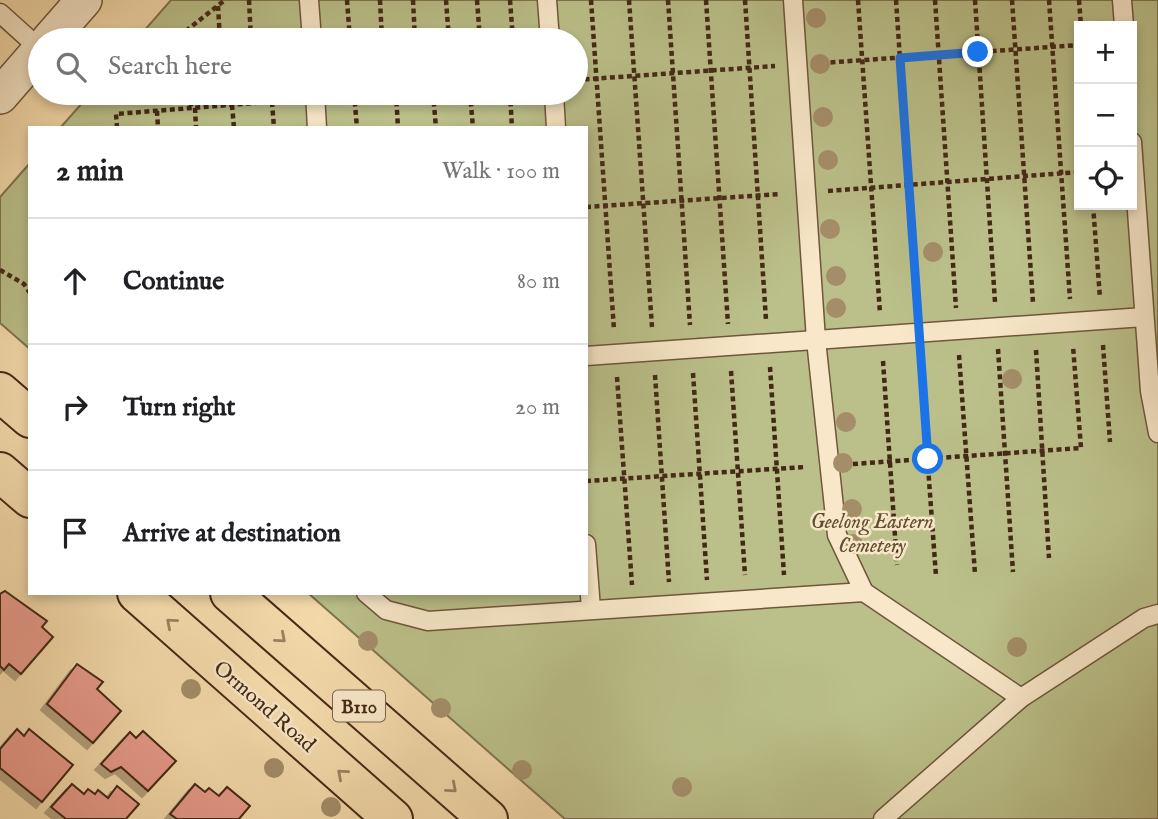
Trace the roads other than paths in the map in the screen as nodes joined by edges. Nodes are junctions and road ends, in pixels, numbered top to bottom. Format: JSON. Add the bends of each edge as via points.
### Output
{"nodes":[{"id":1,"x":84,"y":0,"type":"edge"},
{"id":2,"x":309,"y":0,"type":"edge"},
{"id":3,"x":547,"y":0,"type":"edge"},
{"id":4,"x":793,"y":0,"type":"edge"},
{"id":5,"x":1122,"y":0,"type":"edge"},
{"id":6,"x":0,"y":13,"type":"edge"},
{"id":7,"x":1124,"y":21,"type":"edge"},
{"id":8,"x":60,"y":28,"type":"edge"},
{"id":9,"x":311,"y":28,"type":"edge"},
{"id":10,"x":549,"y":28,"type":"edge"},
{"id":11,"x":28,"y":38,"type":"edge"},
{"id":12,"x":28,"y":63,"type":"edge"},
{"id":13,"x":0,"y":96,"type":"edge"},
{"id":14,"x":316,"y":105,"type":"edge"},
{"id":15,"x":555,"y":105,"type":"edge"},
{"id":16,"x":317,"y":126,"type":"edge"},
{"id":17,"x":556,"y":126,"type":"edge"},
{"id":18,"x":1132,"y":147,"type":"edge"},
{"id":19,"x":1144,"y":317,"type":"junction"},
{"id":20,"x":816,"y":340,"type":"junction"},
{"id":21,"x":588,"y":356,"type":"edge"},
{"id":22,"x":0,"y":392,"type":"edge"},
{"id":23,"x":28,"y":416,"type":"edge"},
{"id":24,"x":1158,"y":433,"type":"edge"},
{"id":25,"x":0,"y":472,"type":"edge"},
{"id":26,"x":28,"y":496,"type":"edge"},
{"id":27,"x":588,"y":566,"type":"edge"},
{"id":28,"x":864,"y":592,"type":"junction"},
{"id":29,"x":139,"y":595,"type":"edge"},
{"id":30,"x":232,"y":595,"type":"edge"},
{"id":31,"x":368,"y":595,"type":"edge"},
{"id":32,"x":592,"y":609,"type":"junction"},
{"id":33,"x":1158,"y":614,"type":"edge"},
{"id":34,"x":1021,"y":698,"type":"junction"},
{"id":35,"x":393,"y":819,"type":"edge"},
{"id":36,"x":488,"y":819,"type":"edge"},
{"id":37,"x":883,"y":819,"type":"edge"}],
"edges":[{"from":1,"to":8,"type":"street"},
{"from":2,"to":9,"type":"lane"},
{"from":3,"to":10,"type":"lane"},
{"from":4,"to":20,"type":"lane"},
{"from":5,"to":7,"type":"lane"},
{"from":6,"to":11,"type":"lane"},
{"from":12,"to":13,"type":"street"},
{"from":14,"to":16,"type":"lane"},
{"from":15,"to":17,"type":"lane"},
{"from":18,"to":19,"type":"lane"},
{"from":19,"to":20,"type":"lane"},
{"from":19,"to":24,"type":"lane"},
{"from":20,"to":21,"type":"lane"},
{"from":20,"to":28,"type":"lane","via":[[837,535]]},
{"from":22,"to":23,"type":"highway"},
{"from":25,"to":26,"type":"highway"},
{"from":27,"to":32,"type":"lane"},
{"from":28,"to":32,"type":"lane"},
{"from":28,"to":34,"type":"lane"},
{"from":35,"to":29,"type":"highway","name":"Ormond Road","one_way":true},
{"from":30,"to":36,"type":"highway","number":"B110","one_way":true},
{"from":31,"to":32,"type":"lane","via":[[386,610],[428,621]]},
{"from":33,"to":34,"type":"lane","via":[[1144,618]]},
{"from":34,"to":37,"type":"lane"}]}
